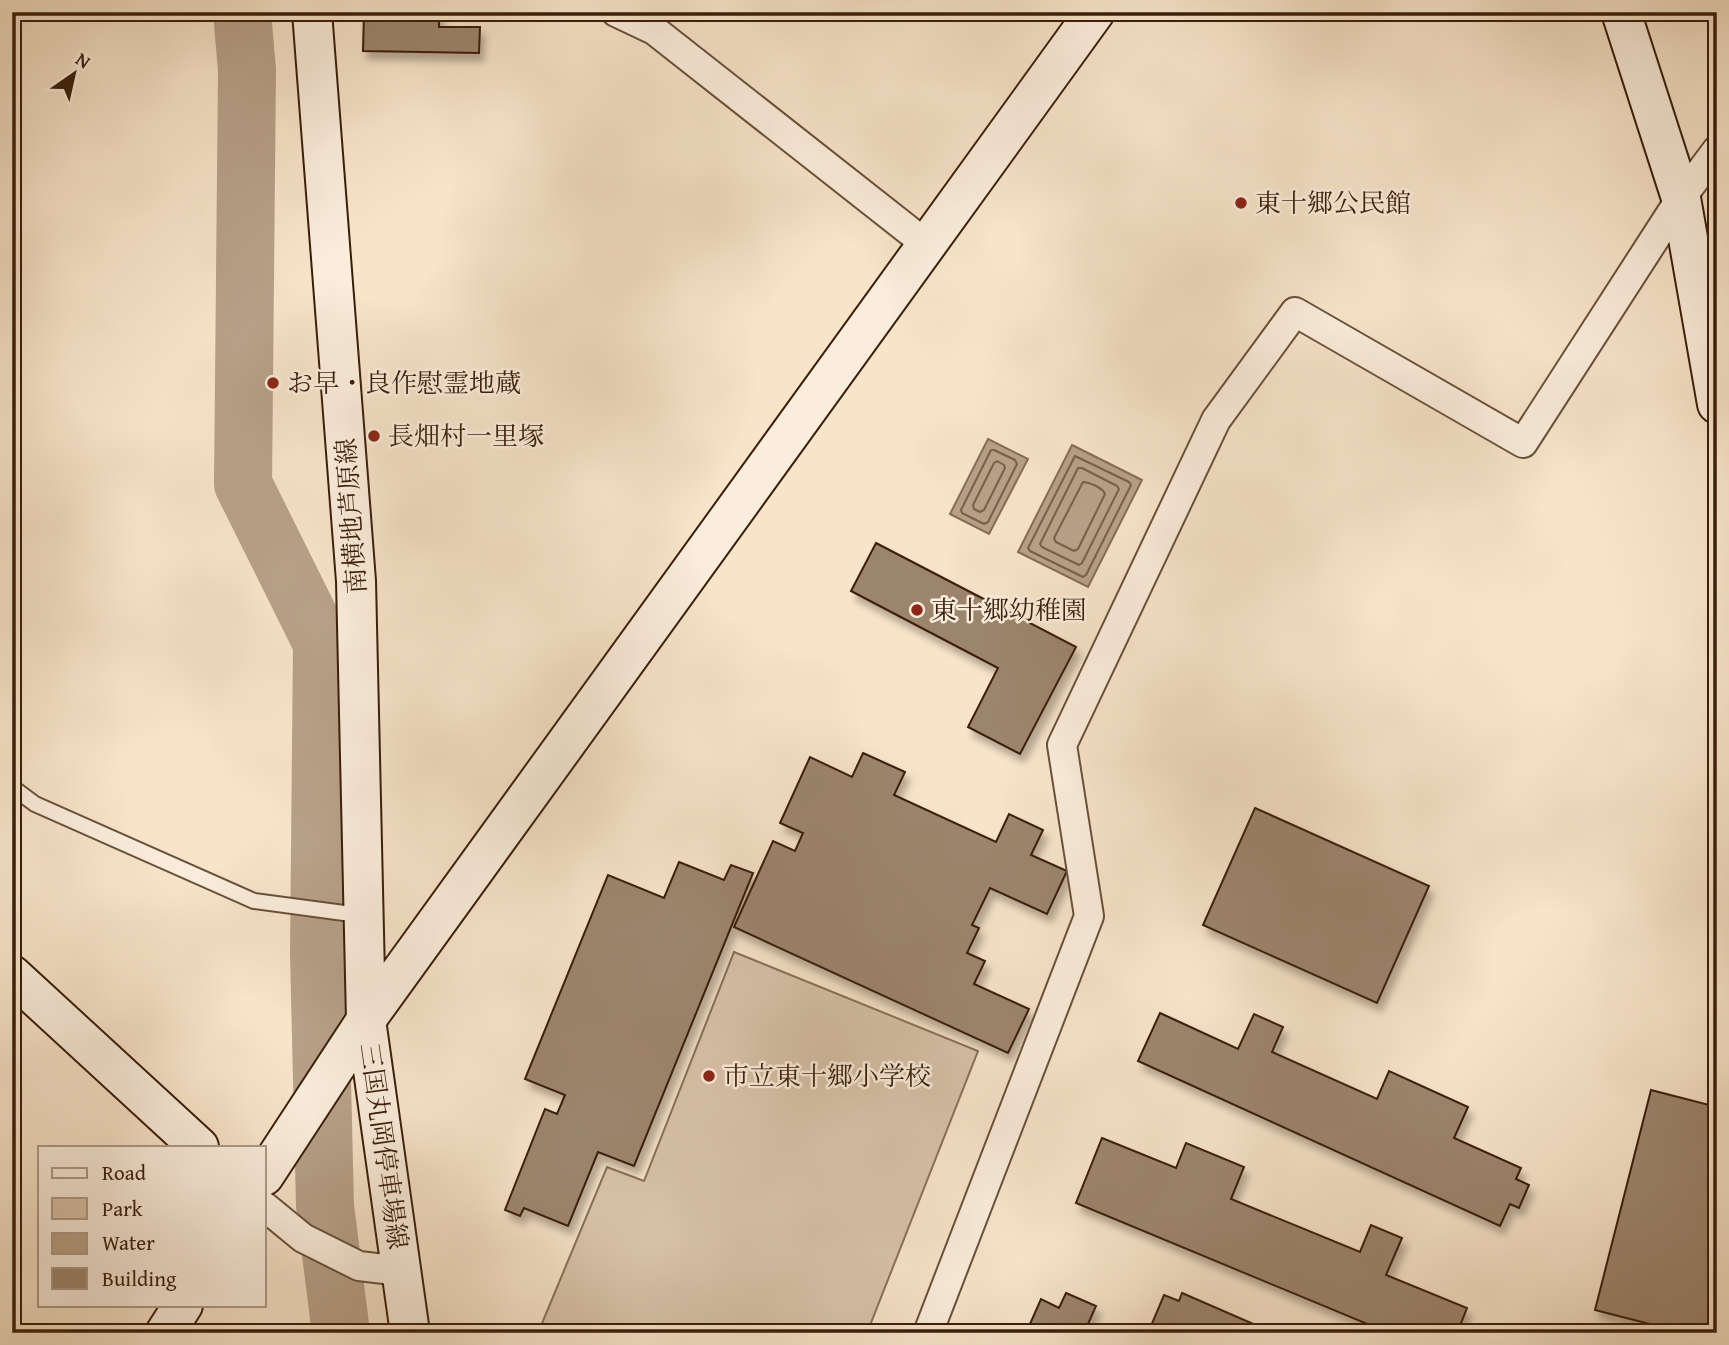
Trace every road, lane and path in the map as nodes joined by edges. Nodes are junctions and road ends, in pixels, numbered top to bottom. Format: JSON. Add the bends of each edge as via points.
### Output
{"nodes":[{"id":1,"x":312,"y":12,"type":"edge"},
{"id":2,"x":616,"y":12,"type":"edge"},
{"id":3,"x":1095,"y":12,"type":"edge"},
{"id":4,"x":1620,"y":12,"type":"edge"},
{"id":5,"x":1717,"y":150,"type":"edge"},
{"id":6,"x":1681,"y":198,"type":"junction"},
{"id":7,"x":926,"y":244,"type":"junction"},
{"id":8,"x":1717,"y":404,"type":"edge"},
{"id":9,"x":12,"y":788,"type":"edge"},
{"id":10,"x":363,"y":913,"type":"junction"},
{"id":11,"x":12,"y":975,"type":"edge"},
{"id":12,"x":366,"y":1020,"type":"junction"},
{"id":13,"x":198,"y":1146,"type":"edge"},
{"id":14,"x":266,"y":1173,"type":"edge"},
{"id":15,"x":266,"y":1208,"type":"edge"},
{"id":16,"x":401,"y":1271,"type":"junction"},
{"id":17,"x":182,"y":1306,"type":"edge"},
{"id":18,"x":165,"y":1333,"type":"edge"},
{"id":19,"x":410,"y":1333,"type":"edge"},
{"id":20,"x":928,"y":1333,"type":"edge"}],
"edges":[{"from":1,"to":10,"type":"main road","name":"南横地芦原線","via":[[356,581]]},
{"from":2,"to":7,"type":"street","via":[[654,30]]},
{"from":3,"to":7,"type":"main road"},
{"from":4,"to":6,"type":"main road"},
{"from":5,"to":6,"type":"street"},
{"from":6,"to":8,"type":"main road"},
{"from":6,"to":20,"type":"street","via":[[1523,443],[1295,312],[1216,420],[1062,745],[1089,916]]},
{"from":7,"to":12,"type":"main road"},
{"from":9,"to":10,"type":"lane","via":[[36,804],[254,901]]},
{"from":10,"to":12,"type":"main road","name":"南横地芦原線"},
{"from":11,"to":13,"type":"main road"},
{"from":12,"to":14,"type":"main road","name":"三国丸岡停車場線"},
{"from":12,"to":16,"type":"main road","name":"三国丸岡停車場線"},
{"from":15,"to":16,"type":"street","via":[[303,1238],[359,1266]]},
{"from":16,"to":19,"type":"main road","name":"三国丸岡停車場線"},
{"from":17,"to":18,"type":"main road"}]}
